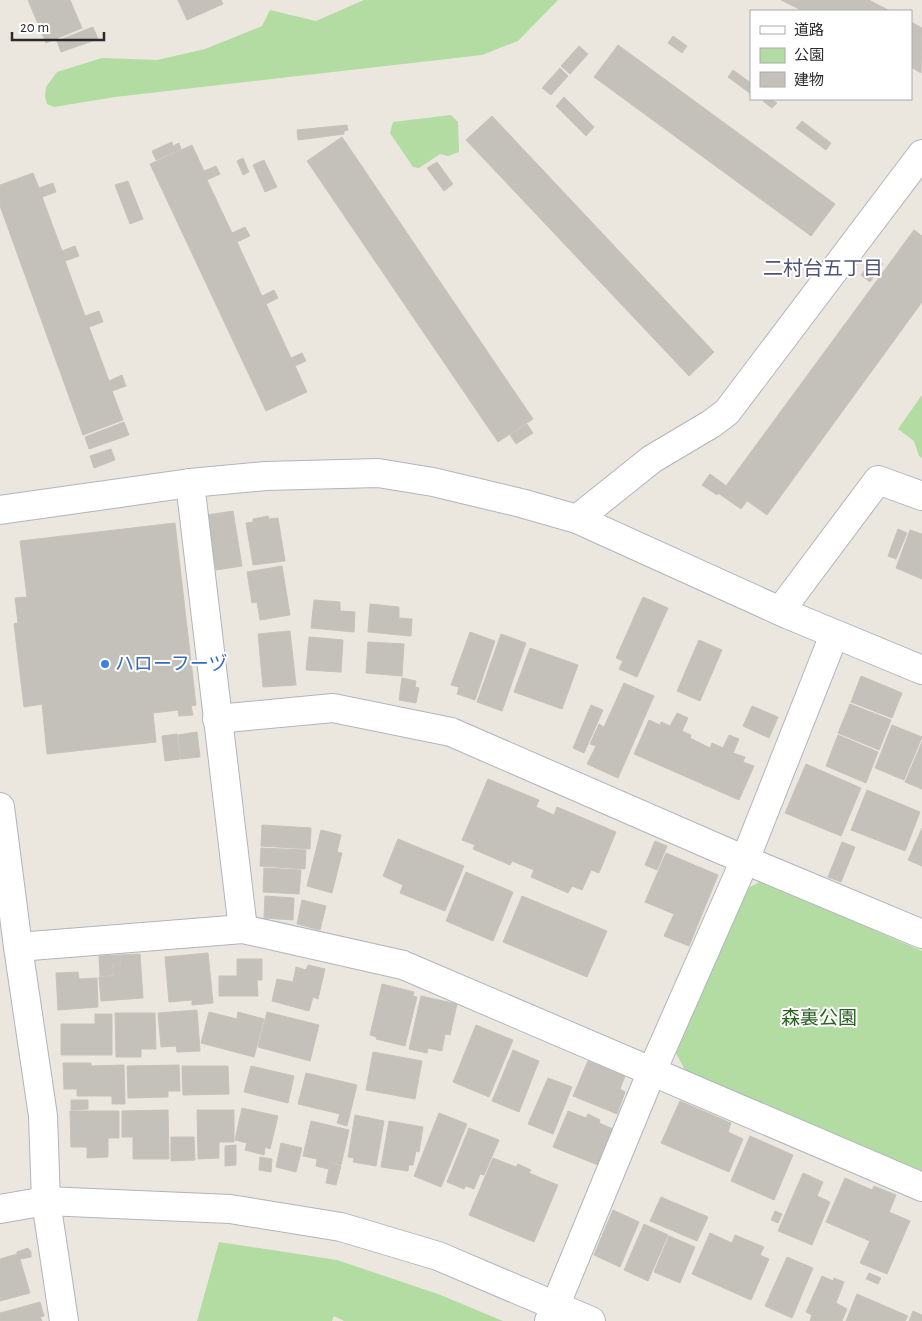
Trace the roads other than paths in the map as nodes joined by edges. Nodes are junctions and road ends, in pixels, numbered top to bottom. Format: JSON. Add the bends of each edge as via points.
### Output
{"nodes":[{"id":1,"x":922,"y":154,"type":"edge"},
{"id":2,"x":190,"y":483,"type":"junction"},
{"id":3,"x":922,"y":496,"type":"edge"},
{"id":4,"x":0,"y":510,"type":"edge"},
{"id":5,"x":577,"y":519,"type":"junction"},
{"id":6,"x":780,"y":611,"type":"junction"},
{"id":7,"x":834,"y":635,"type":"junction"},
{"id":8,"x":922,"y":670,"type":"edge"},
{"id":9,"x":217,"y":719,"type":"junction"},
{"id":10,"x":0,"y":807,"type":"edge"},
{"id":11,"x":745,"y":860,"type":"junction"},
{"id":12,"x":242,"y":929,"type":"junction"},
{"id":13,"x":922,"y":934,"type":"edge"},
{"id":14,"x":18,"y":948,"type":"junction"},
{"id":15,"x":652,"y":1071,"type":"junction"},
{"id":16,"x":922,"y":1187,"type":"edge"},
{"id":17,"x":46,"y":1201,"type":"junction"},
{"id":18,"x":0,"y":1209,"type":"edge"},
{"id":19,"x":552,"y":1313,"type":"edge"},
{"id":20,"x":64,"y":1321,"type":"edge"},
{"id":21,"x":591,"y":1321,"type":"edge"}],
"edges":[{"from":1,"to":5,"type":"street","via":[[727,412],[652,459]]},
{"from":2,"to":4,"type":"street"},
{"from":2,"to":5,"type":"street","via":[[266,476],[378,473],[433,482]]},
{"from":2,"to":9,"type":"street"},
{"from":3,"to":6,"type":"street","via":[[878,480]]},
{"from":5,"to":6,"type":"street"},
{"from":6,"to":7,"type":"street"},
{"from":7,"to":8,"type":"street"},
{"from":7,"to":11,"type":"street"},
{"from":9,"to":11,"type":"street","via":[[334,708],[451,732]]},
{"from":9,"to":12,"type":"street"},
{"from":10,"to":14,"type":"street"},
{"from":11,"to":13,"type":"street"},
{"from":11,"to":15,"type":"street"},
{"from":12,"to":14,"type":"street"},
{"from":12,"to":15,"type":"street","via":[[403,965]]},
{"from":14,"to":17,"type":"street","via":[[43,1116]]},
{"from":15,"to":16,"type":"street"},
{"from":15,"to":19,"type":"street"},
{"from":17,"to":18,"type":"street"},
{"from":17,"to":19,"type":"street","via":[[230,1210],[341,1227],[438,1256]]},
{"from":17,"to":20,"type":"street"},
{"from":19,"to":21,"type":"street"}]}
